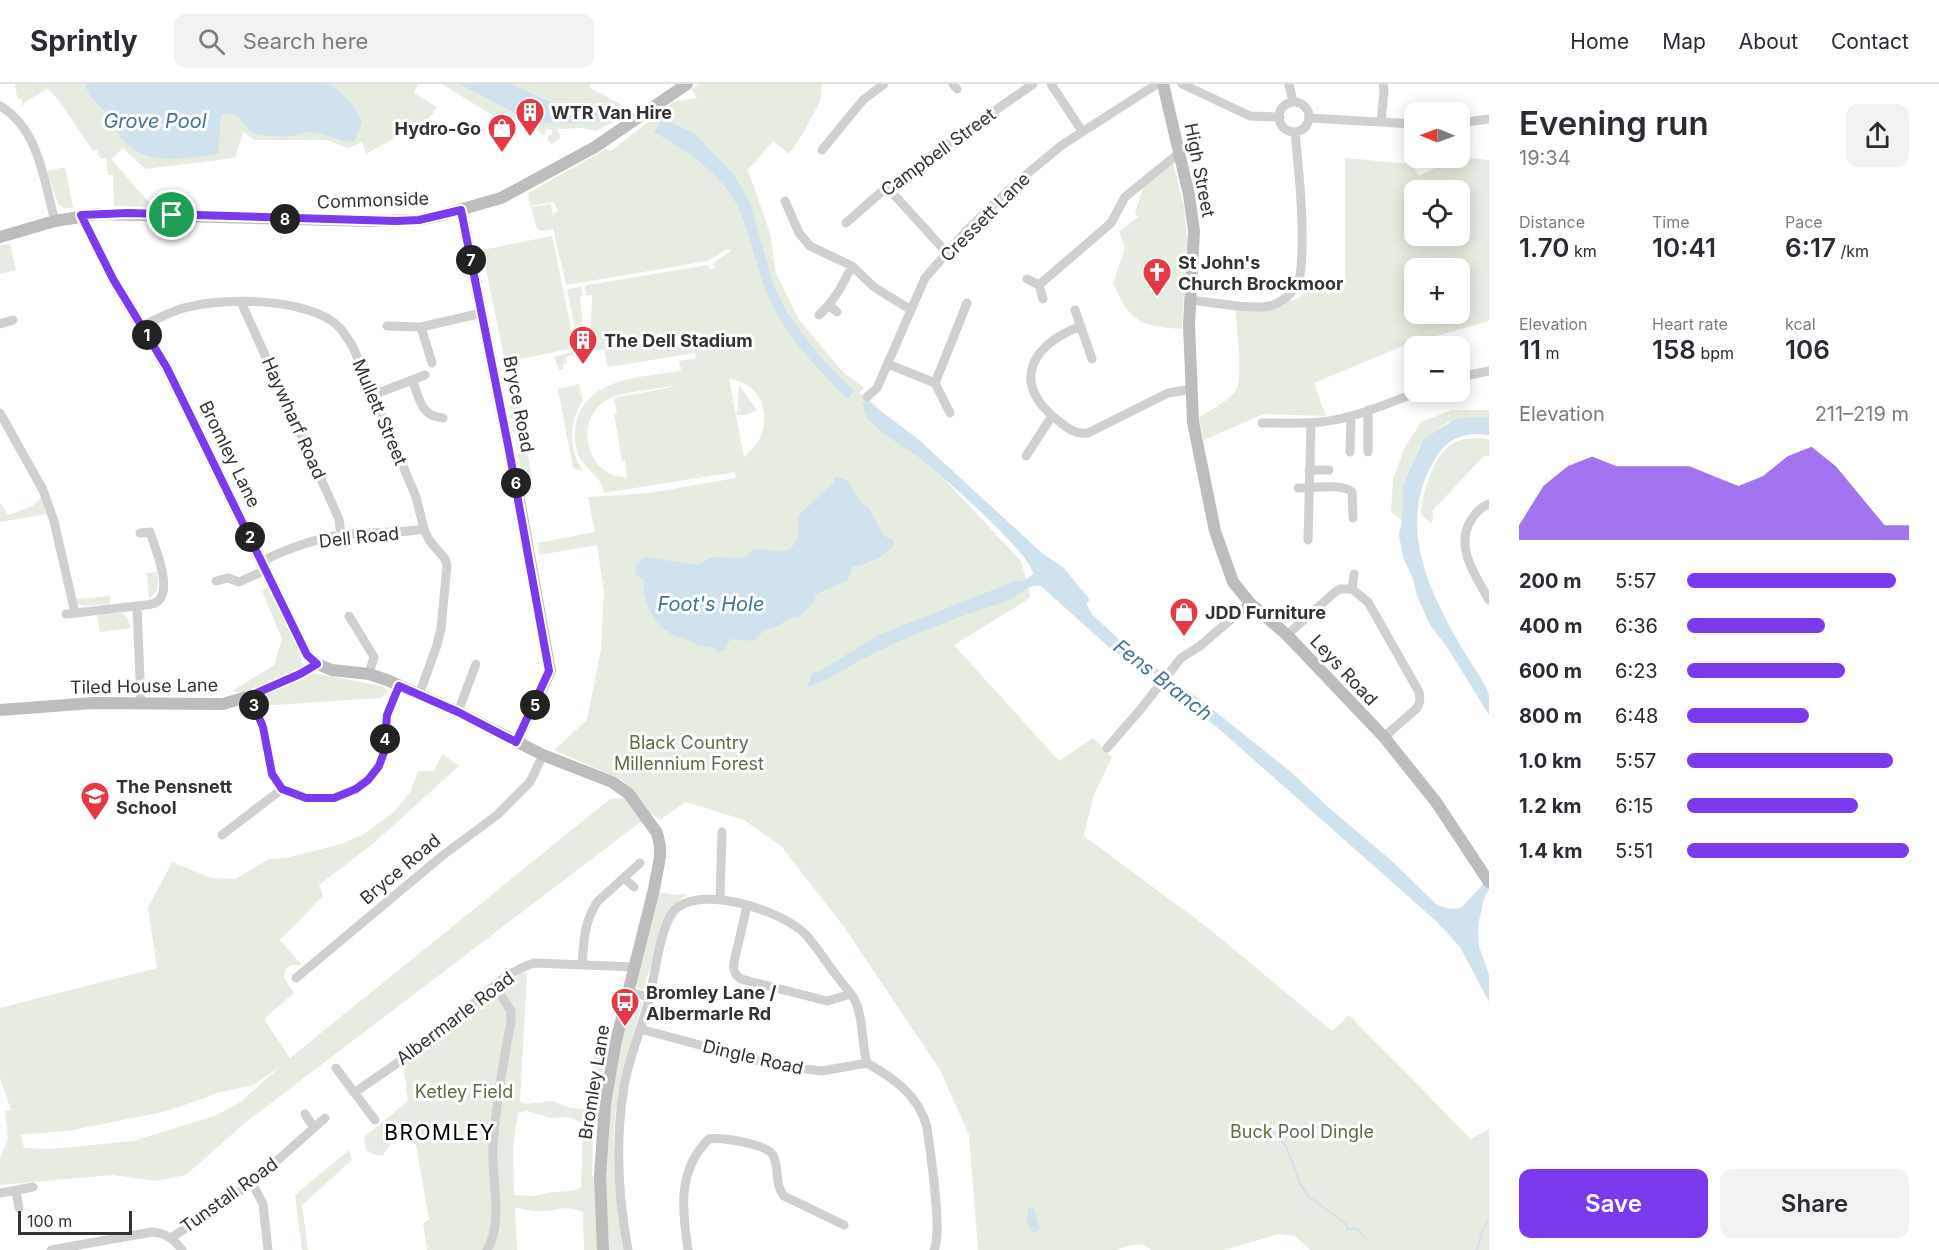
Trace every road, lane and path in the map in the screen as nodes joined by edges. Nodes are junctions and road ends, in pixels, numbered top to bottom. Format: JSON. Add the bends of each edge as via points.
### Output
{"nodes":[{"id":1,"x":675,"y":84,"type":"edge"},
{"id":2,"x":687,"y":84,"type":"edge"},
{"id":3,"x":884,"y":84,"type":"edge"},
{"id":4,"x":1033,"y":84,"type":"edge"},
{"id":5,"x":1051,"y":84,"type":"edge"},
{"id":6,"x":1157,"y":84,"type":"edge"},
{"id":7,"x":1162,"y":84,"type":"edge"},
{"id":8,"x":1182,"y":84,"type":"edge"},
{"id":9,"x":1289,"y":84,"type":"edge"},
{"id":10,"x":1383,"y":84,"type":"edge"},
{"id":11,"x":1293,"y":102,"type":"junction"},
{"id":12,"x":1,"y":109,"type":"edge"},
{"id":13,"x":1280,"y":117,"type":"junction"},
{"id":14,"x":1309,"y":118,"type":"junction"},
{"id":15,"x":1489,"y":119,"type":"edge"},
{"id":16,"x":1382,"y":122,"type":"junction"},
{"id":17,"x":1470,"y":122,"type":"edge"},
{"id":18,"x":1404,"y":123,"type":"edge"},
{"id":19,"x":1082,"y":132,"type":"junction"},
{"id":20,"x":1295,"y":132,"type":"junction"},
{"id":21,"x":822,"y":150,"type":"dead end"},
{"id":22,"x":1179,"y":153,"type":"junction"},
{"id":23,"x":887,"y":187,"type":"junction"},
{"id":24,"x":484,"y":201,"type":"junction"},
{"id":25,"x":785,"y":201,"type":"dead end"},
{"id":26,"x":461,"y":210,"type":"junction"},
{"id":27,"x":81,"y":215,"type":"junction"},
{"id":28,"x":55,"y":221,"type":"junction"},
{"id":29,"x":846,"y":223,"type":"dead end"},
{"id":30,"x":0,"y":237,"type":"edge"},
{"id":31,"x":947,"y":253,"type":"junction"},
{"id":32,"x":852,"y":266,"type":"junction"},
{"id":33,"x":1027,"y":279,"type":"dead end"},
{"id":34,"x":1039,"y":285,"type":"junction"},
{"id":35,"x":1043,"y":299,"type":"dead end"},
{"id":36,"x":1190,"y":300,"type":"junction"},
{"id":37,"x":241,"y":302,"type":"junction"},
{"id":38,"x":967,"y":303,"type":"dead end"},
{"id":39,"x":829,"y":304,"type":"junction"},
{"id":40,"x":911,"y":310,"type":"junction"},
{"id":41,"x":1075,"y":310,"type":"dead end"},
{"id":42,"x":837,"y":312,"type":"dead end"},
{"id":43,"x":482,"y":313,"type":"junction"},
{"id":44,"x":819,"y":315,"type":"dead end"},
{"id":45,"x":13,"y":320,"type":"dead end"},
{"id":46,"x":0,"y":324,"type":"edge"},
{"id":47,"x":142,"y":326,"type":"junction"},
{"id":48,"x":387,"y":326,"type":"dead end"},
{"id":49,"x":1081,"y":326,"type":"junction"},
{"id":50,"x":421,"y":327,"type":"junction"},
{"id":51,"x":1092,"y":359,"type":"dead end"},
{"id":52,"x":432,"y":363,"type":"dead end"},
{"id":53,"x":888,"y":364,"type":"junction"},
{"id":54,"x":1489,"y":371,"type":"edge"},
{"id":55,"x":425,"y":375,"type":"dead end"},
{"id":56,"x":1470,"y":375,"type":"edge"},
{"id":57,"x":412,"y":380,"type":"junction"},
{"id":58,"x":935,"y":383,"type":"junction"},
{"id":59,"x":1191,"y":389,"type":"junction"},
{"id":60,"x":373,"y":396,"type":"junction"},
{"id":61,"x":867,"y":397,"type":"dead end"},
{"id":62,"x":1404,"y":397,"type":"edge"},
{"id":63,"x":1368,"y":410,"type":"junction"},
{"id":64,"x":0,"y":413,"type":"edge"},
{"id":65,"x":950,"y":413,"type":"dead end"},
{"id":66,"x":1052,"y":416,"type":"junction"},
{"id":67,"x":1351,"y":417,"type":"junction"},
{"id":68,"x":443,"y":418,"type":"dead end"},
{"id":69,"x":1311,"y":423,"type":"junction"},
{"id":70,"x":1267,"y":426,"type":"dead end"},
{"id":71,"x":1350,"y":452,"type":"dead end"},
{"id":72,"x":1368,"y":452,"type":"dead end"},
{"id":73,"x":1026,"y":456,"type":"dead end"},
{"id":74,"x":1309,"y":470,"type":"junction"},
{"id":75,"x":1329,"y":470,"type":"dead end"},
{"id":76,"x":1298,"y":488,"type":"dead end"},
{"id":77,"x":1308,"y":488,"type":"junction"},
{"id":78,"x":1489,"y":504,"type":"edge"},
{"id":79,"x":1353,"y":518,"type":"dead end"},
{"id":80,"x":424,"y":529,"type":"junction"},
{"id":81,"x":140,"y":533,"type":"dead end"},
{"id":82,"x":341,"y":535,"type":"junction"},
{"id":83,"x":1308,"y":540,"type":"dead end"},
{"id":84,"x":264,"y":566,"type":"junction"},
{"id":85,"x":1354,"y":574,"type":"dead end"},
{"id":86,"x":216,"y":581,"type":"dead end"},
{"id":87,"x":1352,"y":590,"type":"junction"},
{"id":88,"x":1489,"y":600,"type":"edge"},
{"id":89,"x":1250,"y":603,"type":"junction"},
{"id":90,"x":136,"y":606,"type":"junction"},
{"id":91,"x":349,"y":616,"type":"dead end"},
{"id":92,"x":1287,"y":635,"type":"junction"},
{"id":93,"x":317,"y":664,"type":"junction"},
{"id":94,"x":476,"y":664,"type":"dead end"},
{"id":95,"x":369,"y":674,"type":"junction"},
{"id":96,"x":399,"y":686,"type":"junction"},
{"id":97,"x":419,"y":695,"type":"junction"},
{"id":98,"x":250,"y":696,"type":"junction"},
{"id":99,"x":141,"y":703,"type":"junction"},
{"id":100,"x":0,"y":710,"type":"edge"},
{"id":101,"x":458,"y":712,"type":"junction"},
{"id":102,"x":1384,"y":737,"type":"junction"},
{"id":103,"x":516,"y":742,"type":"junction"},
{"id":104,"x":1107,"y":748,"type":"dead end"},
{"id":105,"x":543,"y":755,"type":"junction"},
{"id":106,"x":282,"y":789,"type":"junction"},
{"id":107,"x":722,"y":832,"type":"dead end"},
{"id":108,"x":222,"y":835,"type":"dead end"},
{"id":109,"x":640,"y":864,"type":"dead end"},
{"id":110,"x":624,"y":878,"type":"junction"},
{"id":111,"x":1487,"y":879,"type":"edge"},
{"id":112,"x":634,"y":887,"type":"dead end"},
{"id":113,"x":720,"y":899,"type":"junction"},
{"id":114,"x":747,"y":906,"type":"junction"},
{"id":115,"x":582,"y":964,"type":"junction"},
{"id":116,"x":635,"y":967,"type":"junction"},
{"id":117,"x":296,"y":978,"type":"dead end"},
{"id":118,"x":495,"y":986,"type":"junction"},
{"id":119,"x":629,"y":992,"type":"junction"},
{"id":120,"x":850,"y":994,"type":"junction"},
{"id":121,"x":649,"y":997,"type":"junction"},
{"id":122,"x":640,"y":1029,"type":"junction"},
{"id":123,"x":867,"y":1063,"type":"junction"},
{"id":124,"x":336,"y":1068,"type":"dead end"},
{"id":125,"x":354,"y":1094,"type":"junction"},
{"id":126,"x":305,"y":1114,"type":"dead end"},
{"id":127,"x":325,"y":1118,"type":"dead end"},
{"id":128,"x":375,"y":1120,"type":"dead end"},
{"id":129,"x":314,"y":1128,"type":"junction"},
{"id":130,"x":252,"y":1183,"type":"junction"},
{"id":131,"x":33,"y":1187,"type":"dead end"},
{"id":132,"x":16,"y":1191,"type":"junction"},
{"id":133,"x":0,"y":1193,"type":"edge"},
{"id":134,"x":19,"y":1208,"type":"dead end"},
{"id":135,"x":844,"y":1225,"type":"dead end"},
{"id":136,"x":171,"y":1238,"type":"junction"},
{"id":137,"x":76,"y":1248,"type":"edge"},
{"id":138,"x":51,"y":1250,"type":"edge"},
{"id":139,"x":182,"y":1250,"type":"edge"},
{"id":140,"x":268,"y":1250,"type":"edge"},
{"id":141,"x":487,"y":1250,"type":"edge"},
{"id":142,"x":603,"y":1250,"type":"edge"},
{"id":143,"x":628,"y":1250,"type":"edge"},
{"id":144,"x":687,"y":1250,"type":"edge"},
{"id":145,"x":934,"y":1250,"type":"edge"}],
"edges":[{"from":1,"to":24,"type":"street","via":[[583,145]]},
{"from":2,"to":24,"type":"street","via":[[595,147],[501,198]]},
{"from":3,"to":21,"type":"street","via":[[863,100]]},
{"from":4,"to":23,"type":"street","name":"Campbell Street"},
{"from":5,"to":19,"type":"street"},
{"from":6,"to":19,"type":"street","name":"Cressett Lane"},
{"from":7,"to":22,"type":"street","name":"High Street"},
{"from":8,"to":13,"type":"street","via":[[1250,116]]},
{"from":9,"to":11,"type":"street"},
{"from":10,"to":16,"type":"street"},
{"from":11,"to":13,"type":"street","via":[[1283,107]]},
{"from":11,"to":14,"type":"street","via":[[1305,106]]},
{"from":12,"to":28,"type":"street","via":[[32,140]]},
{"from":13,"to":20,"type":"street","via":[[1284,127]]},
{"from":14,"to":16,"type":"street"},
{"from":14,"to":20,"type":"street","via":[[1303,129]]},
{"from":15,"to":17,"type":"street"},
{"from":16,"to":18,"type":"street"},
{"from":19,"to":31,"type":"street","name":"Cressett Lane","via":[[1016,183]]},
{"from":20,"to":36,"type":"street","via":[[1302,237],[1298,283],[1281,302],[1262,307]]},
{"from":22,"to":34,"type":"street","via":[[1125,197],[1111,223]]},
{"from":22,"to":36,"type":"street","name":"High Street","via":[[1194,231]]},
{"from":23,"to":29,"type":"street","name":"Campbell Street"},
{"from":23,"to":31,"type":"street"},
{"from":24,"to":26,"type":"street","name":"Commonside"},
{"from":25,"to":32,"type":"street","via":[[799,233],[810,246]]},
{"from":26,"to":27,"type":"street","name":"Commonside","via":[[419,220],[378,221]]},
{"from":26,"to":43,"type":"street","name":"Bryce Road"},
{"from":27,"to":28,"type":"street","name":"Commonside"},
{"from":27,"to":47,"type":"street","name":"Bromley Lane"},
{"from":28,"to":30,"type":"street","name":"Commonside"},
{"from":31,"to":40,"type":"street","name":"Cressett Lane","via":[[926,278]]},
{"from":32,"to":39,"type":"street"},
{"from":32,"to":40,"type":"street","via":[[874,287]]},
{"from":33,"to":34,"type":"street"},
{"from":34,"to":35,"type":"street"},
{"from":36,"to":59,"type":"street","name":"Leys Road"},
{"from":37,"to":47,"type":"street","name":"Mullett Street","via":[[176,310]]},
{"from":37,"to":60,"type":"street","name":"Mullett Street","via":[[304,308],[339,327],[353,347]]},
{"from":37,"to":82,"type":"street","name":"Haywharf Road","via":[[339,519]]},
{"from":38,"to":58,"type":"street"},
{"from":39,"to":42,"type":"street"},
{"from":39,"to":44,"type":"street"},
{"from":40,"to":53,"type":"street","name":"Cressett Lane"},
{"from":41,"to":49,"type":"street"},
{"from":43,"to":50,"type":"street"},
{"from":43,"to":103,"type":"street","name":"Bryce Road","via":[[549,671]]},
{"from":45,"to":46,"type":"street"},
{"from":47,"to":84,"type":"street","name":"Bromley Lane","via":[[167,368]]},
{"from":48,"to":50,"type":"street"},
{"from":49,"to":51,"type":"street"},
{"from":49,"to":66,"type":"street","via":[[1060,334],[1043,348],[1031,370],[1036,397]]},
{"from":50,"to":52,"type":"street"},
{"from":53,"to":58,"type":"street"},
{"from":53,"to":61,"type":"street","name":"Cressett Lane","via":[[877,388]]},
{"from":54,"to":56,"type":"street"},
{"from":55,"to":57,"type":"street"},
{"from":57,"to":60,"type":"street"},
{"from":57,"to":68,"type":"street","via":[[424,411],[431,417]]},
{"from":58,"to":65,"type":"street"},
{"from":59,"to":66,"type":"street","via":[[1168,393],[1088,433],[1068,429]]},
{"from":59,"to":89,"type":"street","name":"Leys Road","via":[[1193,422],[1215,531],[1233,582]]},
{"from":60,"to":80,"type":"street","name":"Mullett Street","via":[[416,497]]},
{"from":62,"to":63,"type":"street"},
{"from":63,"to":67,"type":"street"},
{"from":63,"to":72,"type":"street"},
{"from":64,"to":90,"type":"street","via":[[43,490],[54,521],[71,613]]},
{"from":66,"to":73,"type":"street"},
{"from":67,"to":69,"type":"street"},
{"from":67,"to":71,"type":"street"},
{"from":69,"to":70,"type":"street"},
{"from":69,"to":74,"type":"street"},
{"from":74,"to":75,"type":"street"},
{"from":74,"to":77,"type":"street"},
{"from":76,"to":77,"type":"street"},
{"from":77,"to":79,"type":"street","via":[[1349,489]]},
{"from":77,"to":83,"type":"street"},
{"from":78,"to":88,"type":"street","via":[[1476,512],[1464,538],[1466,553]]},
{"from":80,"to":82,"type":"street","name":"Dell Road"},
{"from":80,"to":97,"type":"street","name":"Mullett Street","via":[[445,559],[448,572],[436,648]]},
{"from":81,"to":90,"type":"street","via":[[150,532],[165,581],[163,595],[156,602]]},
{"from":82,"to":84,"type":"street","name":"Dell Road","via":[[293,547]]},
{"from":84,"to":86,"type":"street","name":"Dell Road","via":[[239,582],[228,578]]},
{"from":84,"to":93,"type":"street","name":"Bromley Lane","via":[[307,655]]},
{"from":85,"to":87,"type":"street"},
{"from":87,"to":92,"type":"street","via":[[1335,592]]},
{"from":87,"to":102,"type":"street","via":[[1368,602],[1419,692],[1420,704]]},
{"from":89,"to":92,"type":"street","name":"Leys Road"},
{"from":89,"to":104,"type":"street","via":[[1200,646],[1181,657]]},
{"from":90,"to":99,"type":"street"},
{"from":91,"to":95,"type":"street","via":[[374,657]]},
{"from":92,"to":102,"type":"street","name":"Leys Road"},
{"from":93,"to":95,"type":"street","via":[[332,670]]},
{"from":93,"to":98,"type":"street","name":"Tiled House Lane"},
{"from":94,"to":101,"type":"street"},
{"from":95,"to":96,"type":"street"},
{"from":96,"to":97,"type":"street"},
{"from":96,"to":106,"type":"street","via":[[387,715],[384,752],[368,780],[334,798],[306,798]]},
{"from":97,"to":101,"type":"street"},
{"from":98,"to":99,"type":"street","name":"Tiled House Lane","via":[[214,705]]},
{"from":98,"to":106,"type":"street","via":[[263,727],[272,774]]},
{"from":99,"to":100,"type":"street","name":"Tiled House Lane","via":[[93,702]]},
{"from":101,"to":103,"type":"street"},
{"from":102,"to":111,"type":"street","name":"Leys Road","via":[[1436,802]]},
{"from":103,"to":105,"type":"street"},
{"from":105,"to":116,"type":"street","name":"Bromley Lane","via":[[612,782],[629,795],[659,839],[660,857]]},
{"from":105,"to":117,"type":"street","name":"Bryce Road","via":[[525,789],[497,815]]},
{"from":106,"to":108,"type":"street"},
{"from":107,"to":113,"type":"street","via":[[717,843]]},
{"from":109,"to":110,"type":"street"},
{"from":110,"to":112,"type":"street"},
{"from":110,"to":115,"type":"street","via":[[597,902],[586,922]]},
{"from":113,"to":114,"type":"street","name":"Bromley Lane"},
{"from":113,"to":121,"type":"street","name":"Bromley Lane","via":[[690,901],[675,910],[667,923]]},
{"from":114,"to":120,"type":"street","name":"Bromley Lane","via":[[788,920],[806,934]]},
{"from":114,"to":120,"type":"street","via":[[733,970],[741,979],[827,1001]]},
{"from":115,"to":116,"type":"street","name":"Albermarle Road"},
{"from":115,"to":118,"type":"street","name":"Albermarle Road","via":[[534,963]]},
{"from":116,"to":119,"type":"street","name":"Bromley Lane"},
{"from":118,"to":125,"type":"street","name":"Albermarle Road","via":[[451,1024]]},
{"from":118,"to":141,"type":"street","via":[[511,1011],[511,1022],[498,1092],[492,1172],[495,1227]]},
{"from":119,"to":121,"type":"street"},
{"from":119,"to":142,"type":"street","name":"Bromley Lane","via":[[608,1080],[603,1123]]},
{"from":120,"to":123,"type":"street","name":"Bromley Lane","via":[[861,1022]]},
{"from":121,"to":122,"type":"street","name":"Bromley Lane"},
{"from":122,"to":123,"type":"street","name":"Dingle Road","via":[[778,1066],[822,1071]]},
{"from":122,"to":143,"type":"street","name":"Bromley Lane","via":[[624,1085],[619,1125],[618,1164]]},
{"from":123,"to":145,"type":"street","via":[[899,1083],[924,1116],[938,1236]]},
{"from":124,"to":125,"type":"street"},
{"from":125,"to":128,"type":"street"},
{"from":126,"to":129,"type":"street"},
{"from":127,"to":129,"type":"street","name":"Tunstall Road"},
{"from":129,"to":130,"type":"street","name":"Tunstall Road"},
{"from":130,"to":136,"type":"street","name":"Tunstall Road"},
{"from":130,"to":140,"type":"street","via":[[263,1204]]},
{"from":131,"to":132,"type":"street"},
{"from":132,"to":133,"type":"street"},
{"from":132,"to":134,"type":"street"},
{"from":135,"to":144,"type":"street","via":[[834,1215],[784,1196],[769,1151],[729,1139],[710,1139],[699,1149],[687,1175],[683,1195]]},
{"from":136,"to":137,"type":"street","via":[[152,1233]]},
{"from":136,"to":139,"type":"street"},
{"from":137,"to":138,"type":"street"}]}
